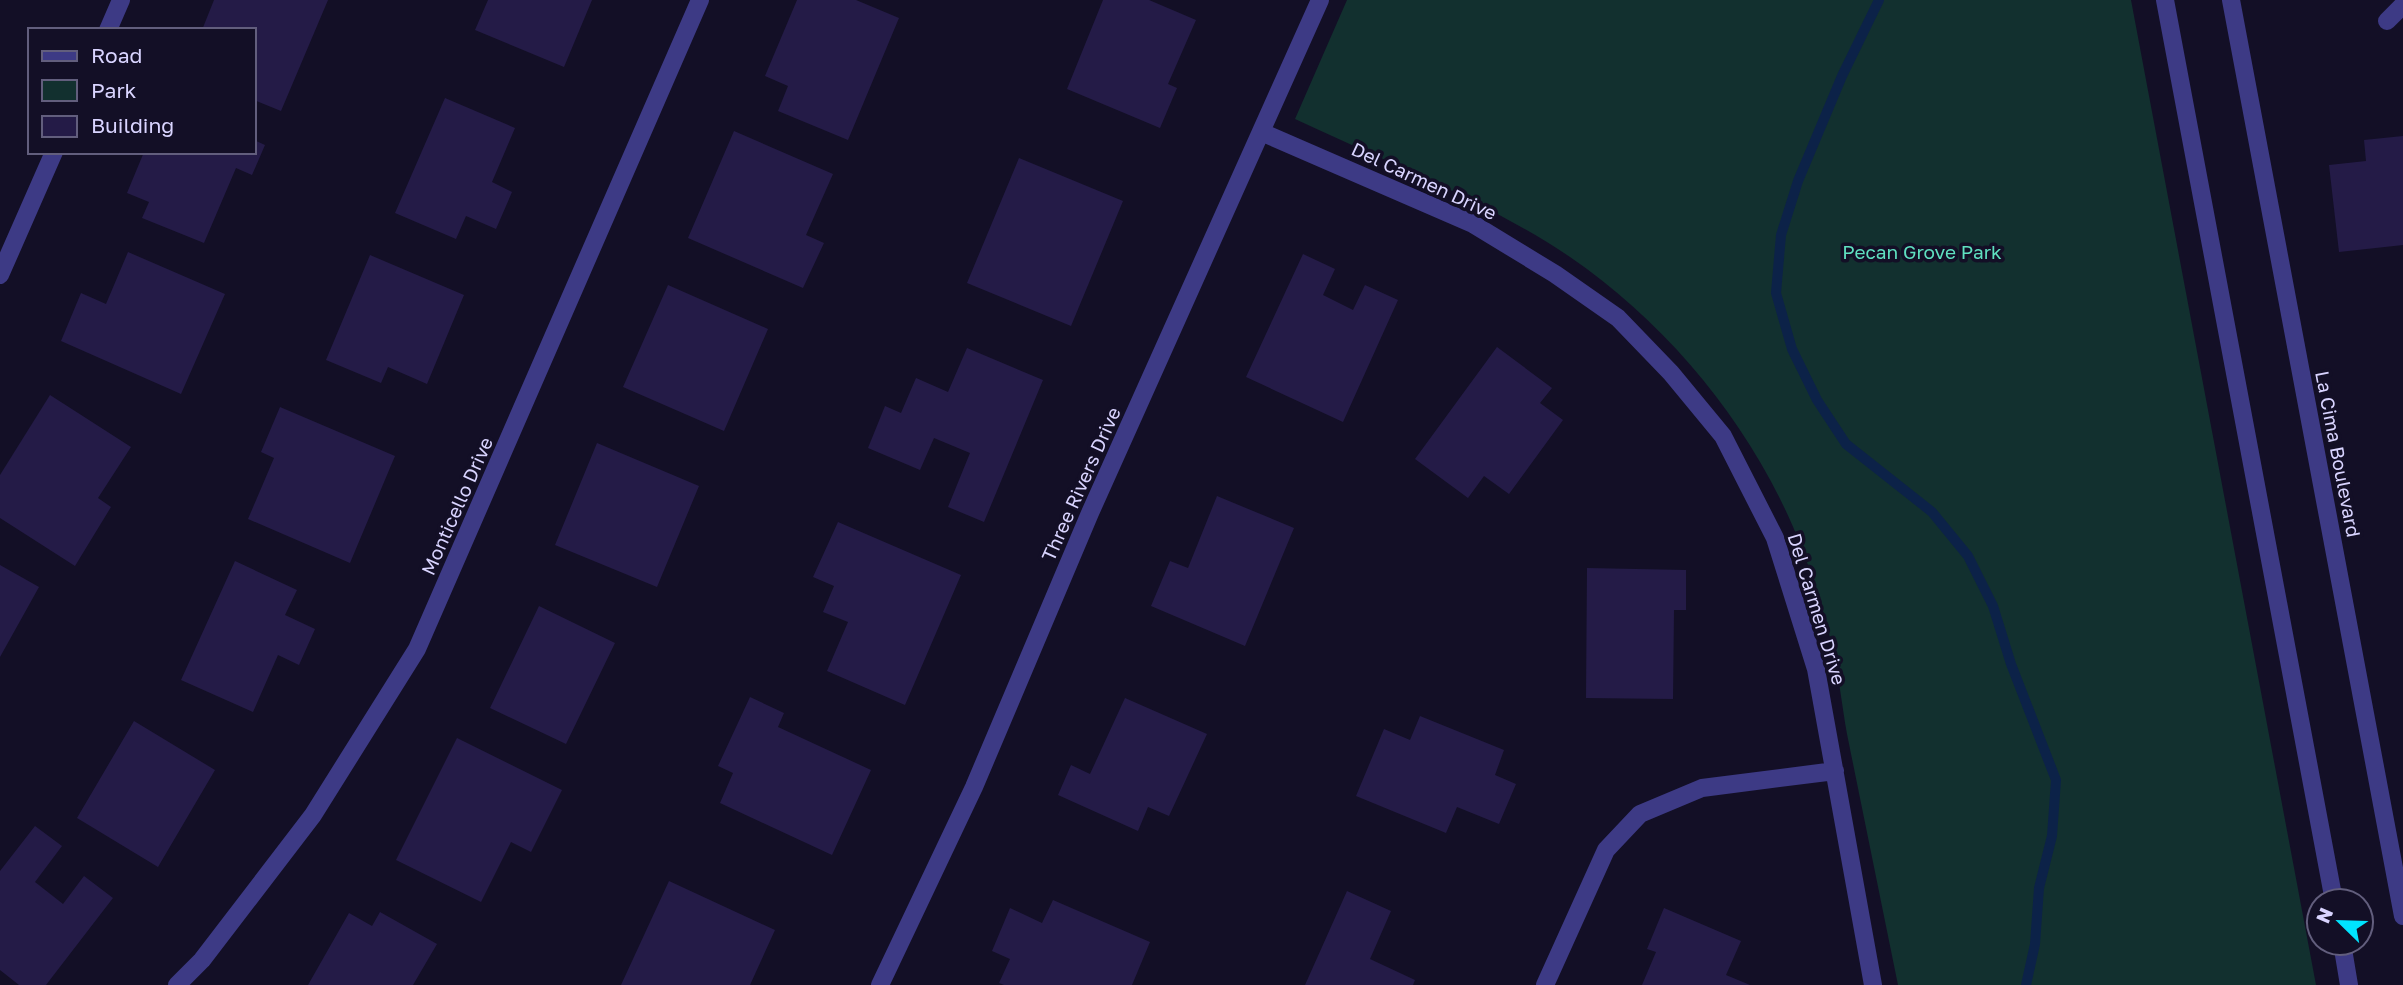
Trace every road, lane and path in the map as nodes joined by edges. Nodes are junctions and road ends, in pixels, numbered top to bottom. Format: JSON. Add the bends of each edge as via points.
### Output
{"nodes":[{"id":1,"x":121,"y":0,"type":"edge"},
{"id":2,"x":700,"y":0,"type":"edge"},
{"id":3,"x":1320,"y":0,"type":"edge"},
{"id":4,"x":2165,"y":0,"type":"edge"},
{"id":5,"x":2231,"y":0,"type":"edge"},
{"id":6,"x":2403,"y":5,"type":"edge"},
{"id":7,"x":2387,"y":21,"type":"dead end"},
{"id":8,"x":109,"y":28,"type":"edge"},
{"id":9,"x":1261,"y":132,"type":"junction"},
{"id":10,"x":53,"y":154,"type":"edge"},
{"id":11,"x":0,"y":275,"type":"edge"},
{"id":12,"x":1835,"y":771,"type":"junction"},
{"id":13,"x":2331,"y":887,"type":"edge"},
{"id":14,"x":2403,"y":916,"type":"edge"},
{"id":15,"x":2344,"y":957,"type":"edge"},
{"id":16,"x":177,"y":985,"type":"edge"},
{"id":17,"x":880,"y":985,"type":"edge"},
{"id":18,"x":1545,"y":985,"type":"edge"},
{"id":19,"x":1873,"y":985,"type":"edge"},
{"id":20,"x":2349,"y":985,"type":"edge"}],
"edges":[{"from":1,"to":8,"type":"street"},
{"from":2,"to":16,"type":"street","name":"Monticello Drive","via":[[417,649],[313,815],[202,960]]},
{"from":3,"to":9,"type":"street","name":"Three Rivers Drive"},
{"from":4,"to":13,"type":"street"},
{"from":5,"to":14,"type":"street","name":"La Cima Boulevard"},
{"from":6,"to":7,"type":"street"},
{"from":9,"to":12,"type":"street","name":"Del Carmen Drive","via":[[1473,224],[1618,318],[1671,373],[1723,436],[1775,538],[1816,669]]},
{"from":9,"to":17,"type":"street","name":"Three Rivers Drive","via":[[1090,513],[974,787]]},
{"from":10,"to":11,"type":"street"},
{"from":12,"to":18,"type":"street","via":[[1702,788],[1640,814],[1606,850]]},
{"from":12,"to":19,"type":"street","name":"Del Carmen Drive"},
{"from":15,"to":20,"type":"street"}]}
